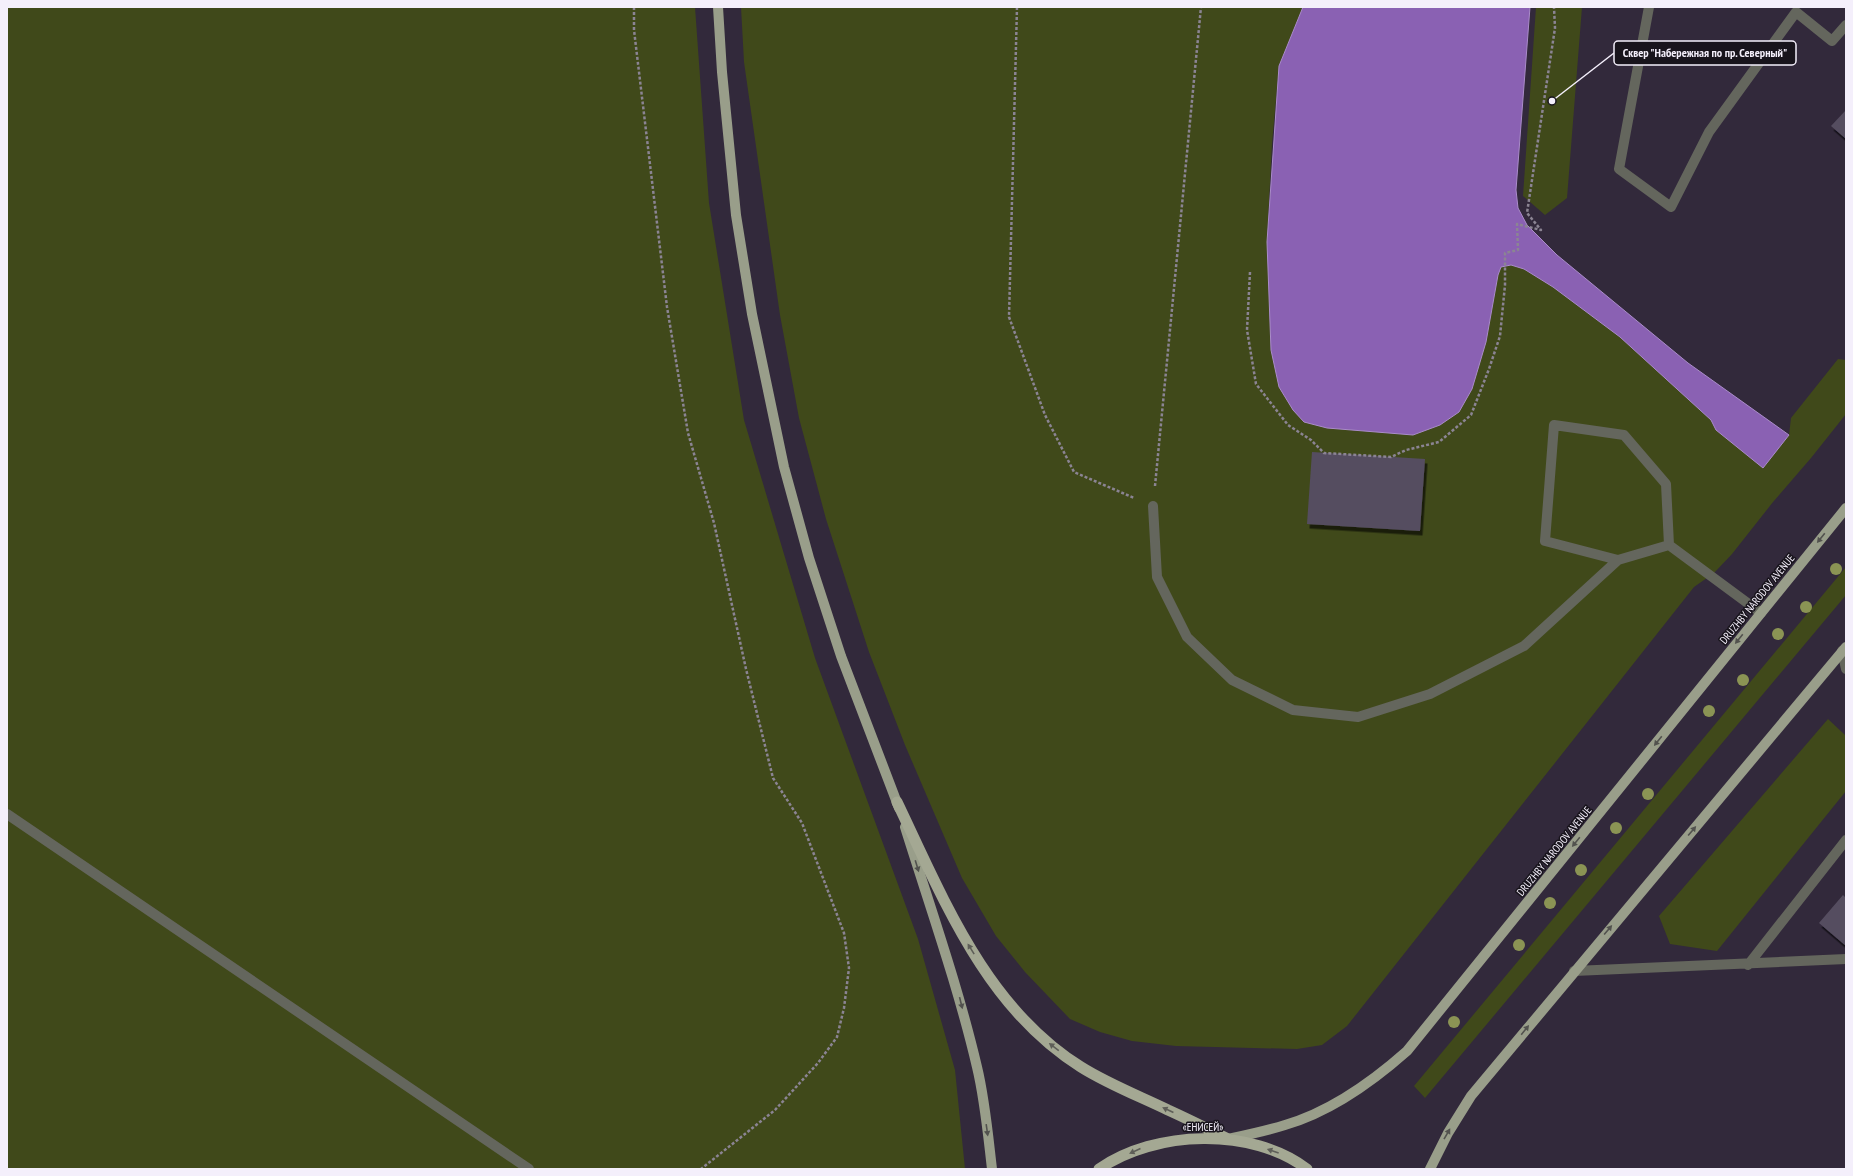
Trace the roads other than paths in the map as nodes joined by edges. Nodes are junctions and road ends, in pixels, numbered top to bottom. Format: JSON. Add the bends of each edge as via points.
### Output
{"nodes":[{"id":1,"x":718,"y":7,"type":"edge"},
{"id":2,"x":1649,"y":7,"type":"edge"},
{"id":3,"x":1846,"y":26,"type":"edge"},
{"id":4,"x":1153,"y":506,"type":"road end"},
{"id":5,"x":1846,"y":508,"type":"edge"},
{"id":6,"x":1669,"y":545,"type":"junction"},
{"id":7,"x":1618,"y":560,"type":"junction"},
{"id":8,"x":1761,"y":613,"type":"junction"},
{"id":9,"x":1844,"y":649,"type":"edge"},
{"id":10,"x":1846,"y":669,"type":"edge"},
{"id":11,"x":897,"y":802,"type":"junction"},
{"id":12,"x":7,"y":814,"type":"edge"},
{"id":13,"x":1846,"y":840,"type":"edge"},
{"id":14,"x":1846,"y":959,"type":"edge"},
{"id":15,"x":1748,"y":965,"type":"junction"},
{"id":16,"x":1574,"y":971,"type":"junction"},
{"id":17,"x":1228,"y":1139,"type":"junction"},
{"id":18,"x":529,"y":1169,"type":"edge"},
{"id":19,"x":992,"y":1169,"type":"edge"},
{"id":20,"x":1099,"y":1169,"type":"edge"},
{"id":21,"x":1307,"y":1169,"type":"edge"},
{"id":22,"x":1430,"y":1169,"type":"edge"}],
"edges":[{"from":1,"to":11,"type":"main road","via":[[736,215],[752,314],[784,467],[809,558],[841,656]]},
{"from":2,"to":3,"type":"street","via":[[1619,169],[1671,207],[1709,132],[1796,12],[1832,41]]},
{"from":4,"to":7,"type":"street","via":[[1157,577],[1186,637],[1232,680],[1293,710],[1358,717],[1430,694],[1524,646]]},
{"from":5,"to":8,"type":"main road","name":"DRUZHBY NARODOV AVENUE","one_way":true},
{"from":6,"to":7,"type":"street"},
{"from":6,"to":7,"type":"street","via":[[1666,484],[1624,435],[1554,425],[1545,541]]},
{"from":6,"to":8,"type":"street"},
{"from":8,"to":17,"type":"main road","name":"DRUZHBY NARODOV AVENUE","one_way":true,"via":[[1407,1051],[1386,1070],[1324,1109],[1286,1125]]},
{"from":9,"to":10,"type":"street"},
{"from":16,"to":9,"type":"main road","one_way":true},
{"from":17,"to":11,"type":"highway","one_way":true,"via":[[1081,1067],[1049,1044],[1022,1018],[990,980],[955,923]]},
{"from":11,"to":19,"type":"main road","one_way":true,"via":[[958,992],[977,1068]]},
{"from":12,"to":18,"type":"street"},
{"from":13,"to":15,"type":"street"},
{"from":14,"to":15,"type":"street"},
{"from":15,"to":16,"type":"street"},
{"from":22,"to":16,"type":"main road","one_way":true,"via":[[1471,1096]]},
{"from":17,"to":20,"type":"highway","name":"«ЕНИСЕЙ»","one_way":true,"via":[[1169,1141],[1141,1148]]},
{"from":21,"to":17,"type":"highway","name":"«ЕНИСЕЙ»","one_way":true,"via":[[1280,1154]]}]}
